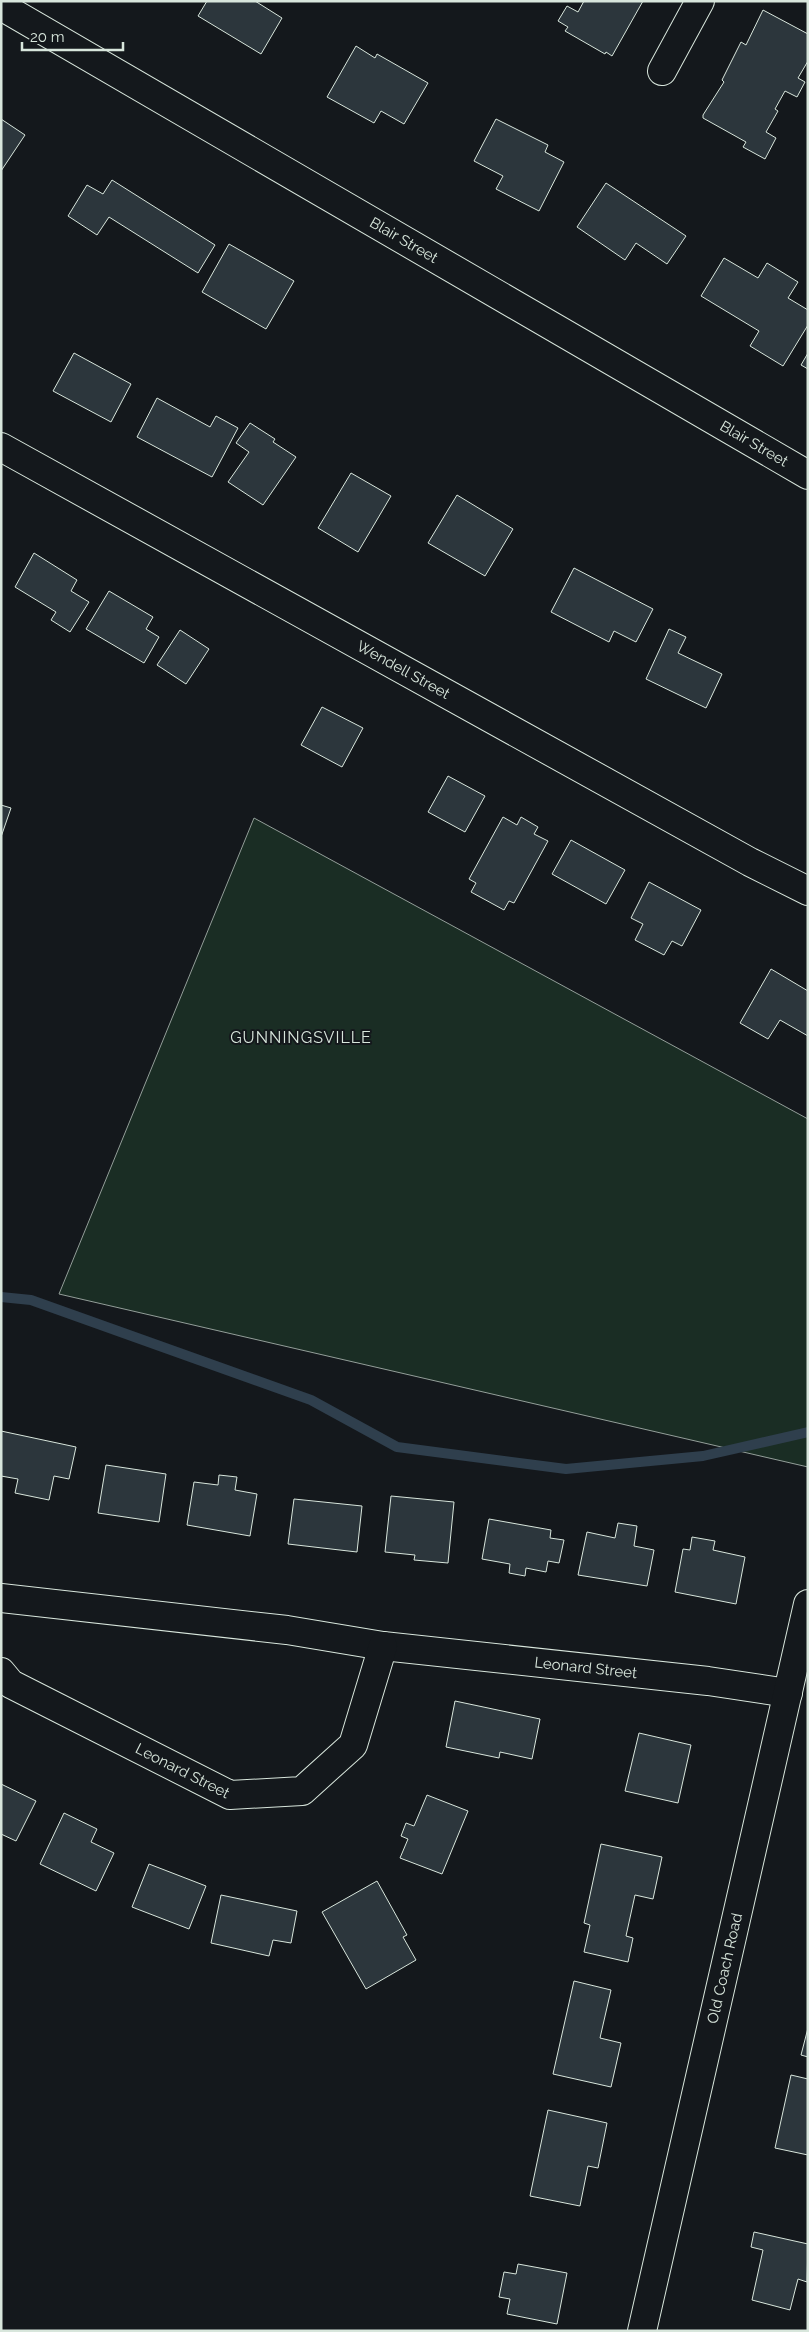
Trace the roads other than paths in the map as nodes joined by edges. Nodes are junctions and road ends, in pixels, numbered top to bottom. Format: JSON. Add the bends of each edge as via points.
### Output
{"nodes":[{"id":1,"x":700,"y":1,"type":"edge"},
{"id":2,"x":1,"y":6,"type":"edge"},
{"id":3,"x":662,"y":71,"type":"dead end"},
{"id":4,"x":1,"y":447,"type":"edge"},
{"id":5,"x":808,"y":474,"type":"edge"},
{"id":6,"x":808,"y":891,"type":"edge"},
{"id":7,"x":1,"y":1598,"type":"edge"},
{"id":8,"x":808,"y":1604,"type":"edge"},
{"id":9,"x":383,"y":1646,"type":"junction"},
{"id":10,"x":1,"y":1672,"type":"edge"},
{"id":11,"x":788,"y":1693,"type":"junction"},
{"id":12,"x":642,"y":2331,"type":"edge"}],
"edges":[{"from":1,"to":3,"type":"street"},
{"from":2,"to":5,"type":"street","name":"Blair Street"},
{"from":4,"to":6,"type":"street","name":"Wendell Street","via":[[750,862]]},
{"from":7,"to":9,"type":"street","name":"Leonard Street","via":[[287,1630]]},
{"from":8,"to":11,"type":"street","name":"Old Coach Road"},
{"from":9,"to":10,"type":"street","name":"Leonard Street","via":[[353,1745],[302,1791],[230,1795],[11,1684]]},
{"from":9,"to":11,"type":"street","name":"Leonard Street","via":[[708,1680]]},
{"from":11,"to":12,"type":"street","name":"Old Coach Road"}]}
